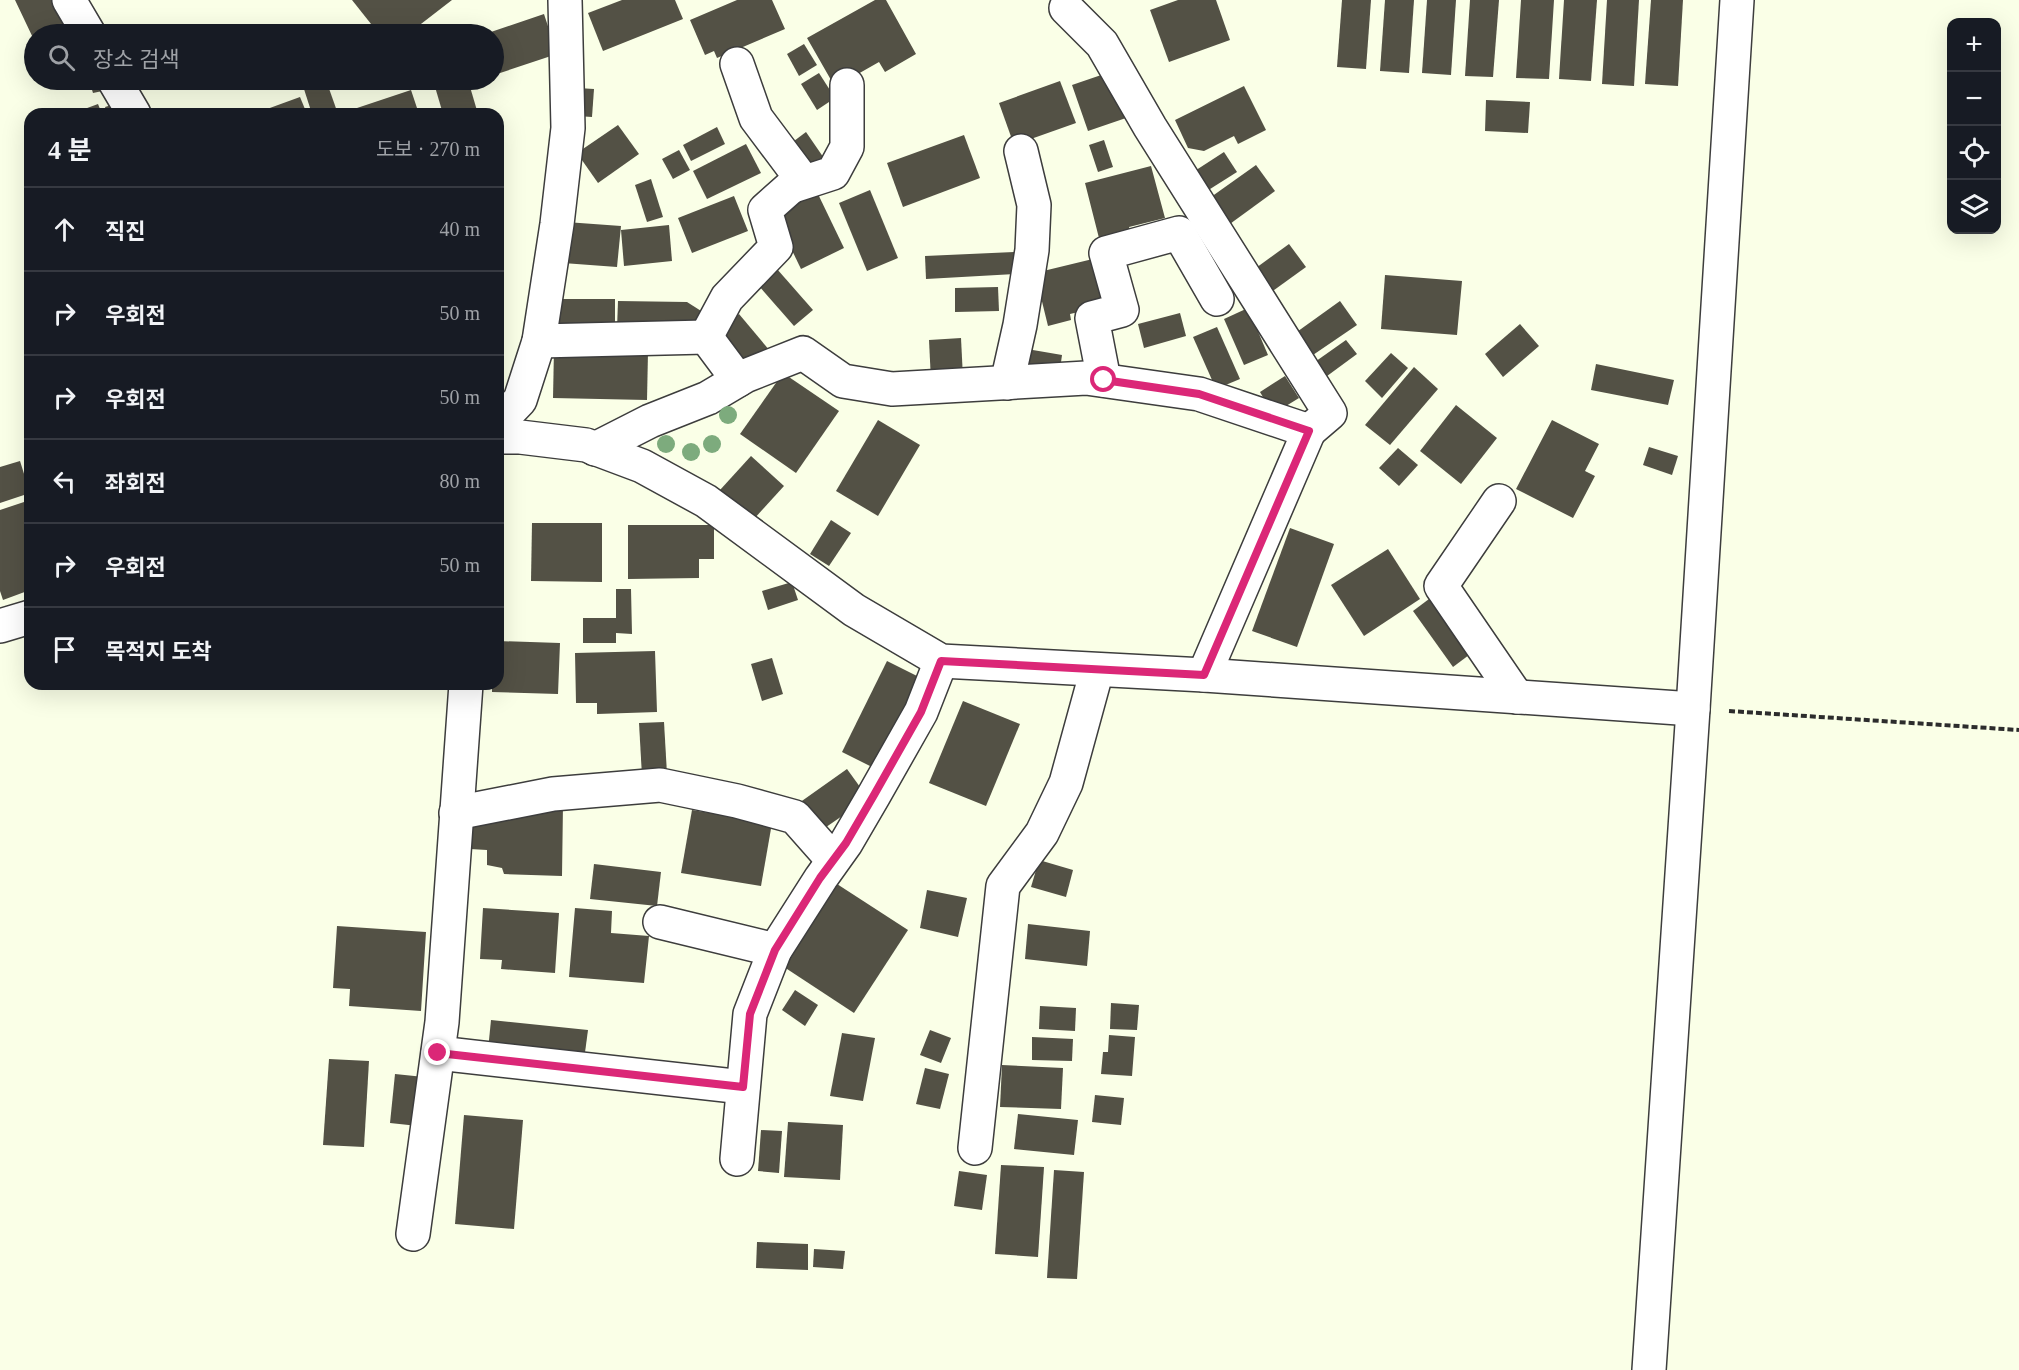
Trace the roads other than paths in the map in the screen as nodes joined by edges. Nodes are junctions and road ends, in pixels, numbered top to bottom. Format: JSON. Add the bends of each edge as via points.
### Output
{"nodes":[{"id":1,"x":69,"y":0,"type":"edge"},
{"id":2,"x":565,"y":0,"type":"edge"},
{"id":3,"x":1737,"y":0,"type":"edge"},
{"id":4,"x":1066,"y":8,"type":"dead end"},
{"id":5,"x":83,"y":24,"type":"edge"},
{"id":6,"x":737,"y":64,"type":"dead end"},
{"id":7,"x":847,"y":85,"type":"dead end"},
{"id":8,"x":120,"y":90,"type":"edge"},
{"id":9,"x":130,"y":108,"type":"edge"},
{"id":10,"x":1021,"y":151,"type":"dead end"},
{"id":11,"x":793,"y":186,"type":"junction"},
{"id":12,"x":1217,"y":299,"type":"dead end"},
{"id":13,"x":706,"y":337,"type":"junction"},
{"id":14,"x":539,"y":341,"type":"junction"},
{"id":15,"x":738,"y":380,"type":"junction"},
{"id":16,"x":1104,"y":380,"type":"junction"},
{"id":17,"x":1007,"y":383,"type":"junction"},
{"id":18,"x":504,"y":417,"type":"edge"},
{"id":19,"x":1309,"y":431,"type":"junction"},
{"id":20,"x":504,"y":437,"type":"edge"},
{"id":21,"x":595,"y":449,"type":"junction"},
{"id":22,"x":1499,"y":501,"type":"dead end"},
{"id":23,"x":24,"y":619,"type":"edge"},
{"id":24,"x":0,"y":626,"type":"edge"},
{"id":25,"x":941,"y":661,"type":"junction"},
{"id":26,"x":1097,"y":670,"type":"junction"},
{"id":27,"x":1204,"y":675,"type":"junction"},
{"id":28,"x":466,"y":690,"type":"edge"},
{"id":29,"x":1517,"y":697,"type":"junction"},
{"id":30,"x":1693,"y":709,"type":"junction"},
{"id":31,"x":456,"y":813,"type":"junction"},
{"id":32,"x":834,"y":860,"type":"junction"},
{"id":33,"x":660,"y":922,"type":"dead end"},
{"id":34,"x":775,"y":950,"type":"junction"},
{"id":35,"x":438,"y":1053,"type":"junction"},
{"id":36,"x":743,"y":1087,"type":"junction"},
{"id":37,"x":975,"y":1148,"type":"dead end"},
{"id":38,"x":737,"y":1159,"type":"dead end"},
{"id":39,"x":413,"y":1234,"type":"dead end"},
{"id":40,"x":1649,"y":1370,"type":"edge"}],
"edges":[{"from":1,"to":5,"type":"street"},
{"from":2,"to":14,"type":"street","via":[[568,128]]},
{"from":3,"to":30,"type":"street"},
{"from":4,"to":19,"type":"street","via":[[1102,44],[1330,413]]},
{"from":6,"to":11,"type":"street","via":[[756,118],[801,178]]},
{"from":7,"to":11,"type":"street","via":[[847,147],[833,173]]},
{"from":8,"to":9,"type":"street"},
{"from":10,"to":17,"type":"street","via":[[1034,205],[1032,250]]},
{"from":11,"to":13,"type":"street","via":[[765,210],[776,247],[728,298]]},
{"from":12,"to":16,"type":"street","via":[[1179,233],[1106,253],[1122,310],[1092,318]]},
{"from":13,"to":14,"type":"street"},
{"from":13,"to":15,"type":"street"},
{"from":14,"to":18,"type":"street","via":[[520,400]]},
{"from":15,"to":17,"type":"street","via":[[803,352],[843,381],[892,389]]},
{"from":15,"to":21,"type":"street","via":[[708,398]]},
{"from":16,"to":17,"type":"street"},
{"from":16,"to":19,"type":"street","via":[[1199,394]]},
{"from":19,"to":27,"type":"street"},
{"from":20,"to":21,"type":"street"},
{"from":21,"to":25,"type":"street","via":[[642,466],[706,501],[854,610]]},
{"from":22,"to":29,"type":"street","via":[[1441,586]]},
{"from":23,"to":24,"type":"street"},
{"from":25,"to":26,"type":"street"},
{"from":25,"to":32,"type":"street","via":[[921,712]]},
{"from":26,"to":27,"type":"street"},
{"from":26,"to":37,"type":"street","via":[[1066,783],[1042,833],[1003,886]]},
{"from":27,"to":29,"type":"street"},
{"from":28,"to":31,"type":"street"},
{"from":29,"to":30,"type":"street"},
{"from":30,"to":40,"type":"street"},
{"from":31,"to":32,"type":"street","via":[[553,794],[660,785],[795,817]]},
{"from":31,"to":35,"type":"street"},
{"from":32,"to":34,"type":"street"},
{"from":33,"to":34,"type":"street"},
{"from":34,"to":36,"type":"street","via":[[750,1014]]},
{"from":35,"to":36,"type":"street"},
{"from":35,"to":39,"type":"street"},
{"from":36,"to":38,"type":"street"}]}
